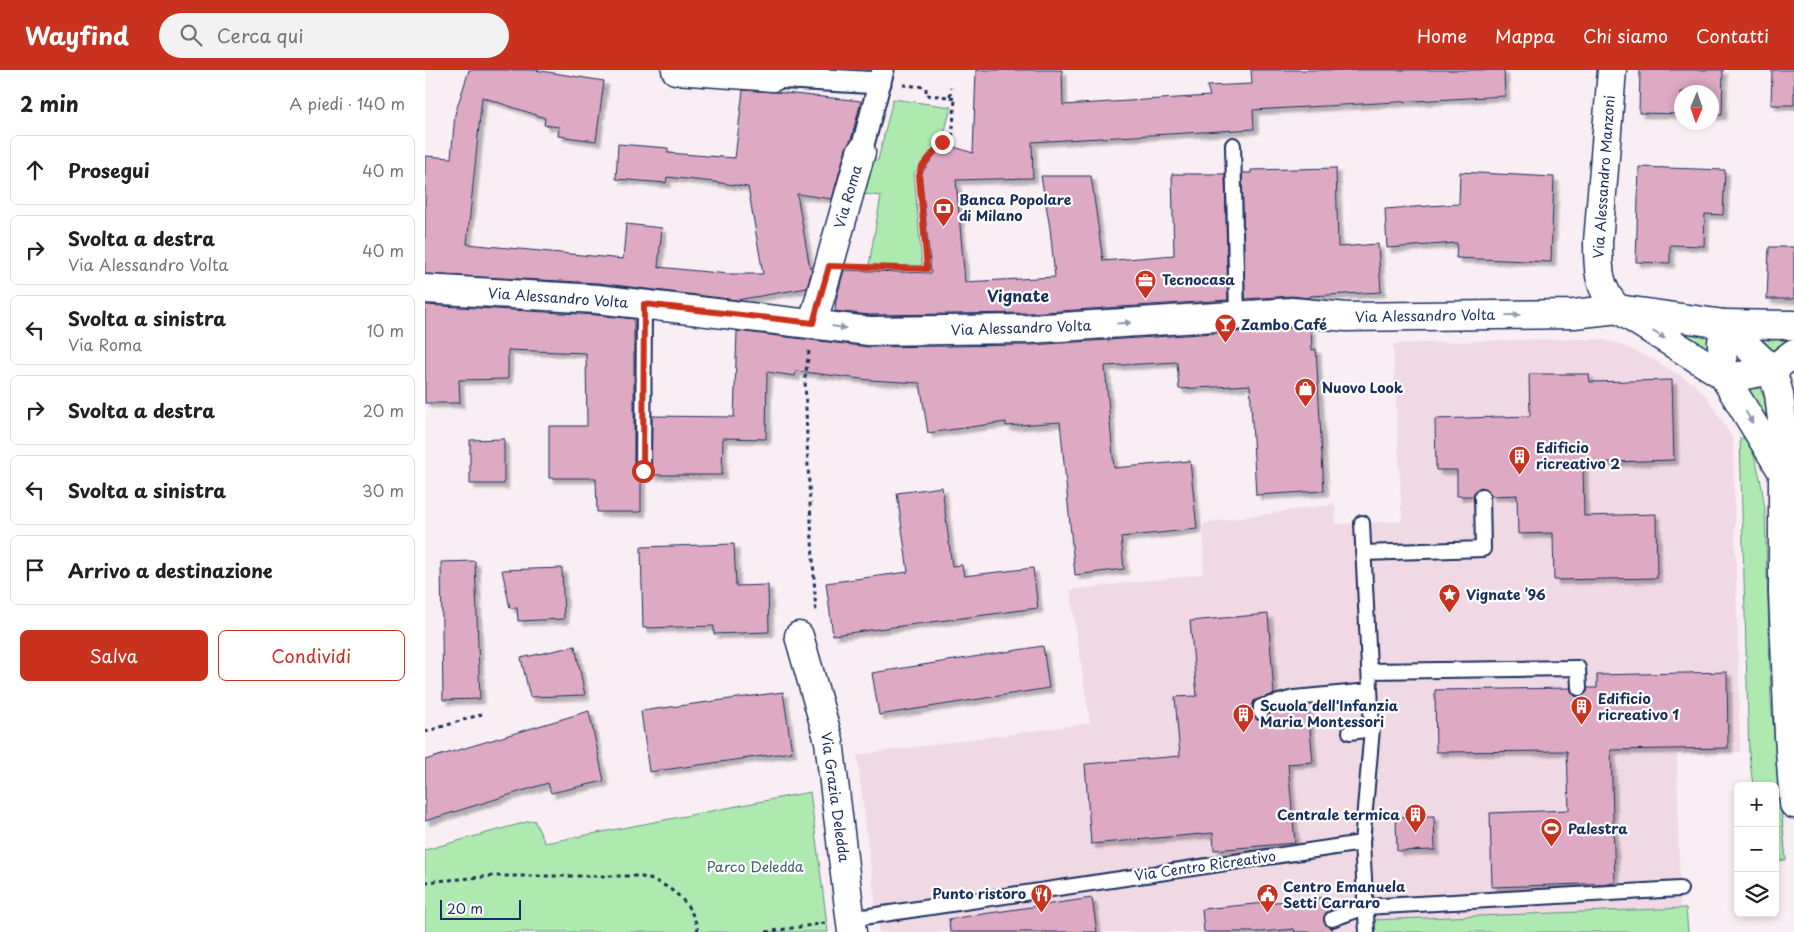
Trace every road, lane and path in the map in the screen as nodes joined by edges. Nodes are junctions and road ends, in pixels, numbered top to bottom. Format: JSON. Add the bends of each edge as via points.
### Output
{"nodes":[{"id":1,"x":676,"y":70,"type":"edge"},
{"id":2,"x":1612,"y":70,"type":"edge"},
{"id":3,"x":773,"y":76,"type":"joint"},
{"id":4,"x":882,"y":77,"type":"edge"},
{"id":5,"x":951,"y":87,"type":"dead end"},
{"id":6,"x":950,"y":97,"type":"junction"},
{"id":7,"x":942,"y":142,"type":"dead end"},
{"id":8,"x":952,"y":142,"type":"dead end"},
{"id":9,"x":1233,"y":145,"type":"dead end"},
{"id":10,"x":861,"y":152,"type":"joint"},
{"id":11,"x":829,"y":266,"type":"junction"},
{"id":12,"x":425,"y":289,"type":"edge"},
{"id":13,"x":644,"y":304,"type":"junction"},
{"id":14,"x":1618,"y":309,"type":"junction"},
{"id":15,"x":1237,"y":316,"type":"junction"},
{"id":16,"x":813,"y":323,"type":"junction"},
{"id":17,"x":1724,"y":324,"type":"junction"},
{"id":18,"x":1794,"y":325,"type":"edge"},
{"id":19,"x":1794,"y":353,"type":"edge"},
{"id":20,"x":1772,"y":370,"type":"junction"},
{"id":21,"x":1723,"y":375,"type":"junction"},
{"id":22,"x":643,"y":471,"type":"dead end"},
{"id":23,"x":1782,"y":471,"type":"junction"},
{"id":24,"x":1482,"y":496,"type":"dead end"},
{"id":25,"x":1361,"y":523,"type":"dead end"},
{"id":26,"x":1363,"y":553,"type":"junction"},
{"id":27,"x":809,"y":628,"type":"joint"},
{"id":28,"x":1369,"y":671,"type":"junction"},
{"id":29,"x":1579,"y":688,"type":"dead end"},
{"id":30,"x":1370,"y":692,"type":"junction"},
{"id":31,"x":1261,"y":712,"type":"dead end"},
{"id":32,"x":481,"y":714,"type":"dead end"},
{"id":33,"x":1372,"y":729,"type":"junction"},
{"id":34,"x":425,"y":732,"type":"edge"},
{"id":35,"x":1350,"y":732,"type":"dead end"},
{"id":36,"x":1794,"y":804,"type":"edge"},
{"id":37,"x":1362,"y":843,"type":"junction"},
{"id":38,"x":425,"y":882,"type":"edge"},
{"id":39,"x":1680,"y":889,"type":"dead end"},
{"id":40,"x":1365,"y":907,"type":"junction"},
{"id":41,"x":1331,"y":919,"type":"dead end"},
{"id":42,"x":859,"y":922,"type":"edge"},
{"id":43,"x":698,"y":932,"type":"edge"},
{"id":44,"x":766,"y":932,"type":"edge"},
{"id":45,"x":1367,"y":932,"type":"edge"}],
"edges":[{"from":1,"to":3,"type":"street"},
{"from":2,"to":14,"type":"street","name":"Via Alessandro Manzoni","via":[[1598,264],[1605,294]]},
{"from":3,"to":4,"type":"street"},
{"from":4,"to":6,"type":"path","via":[[926,87],[926,94]]},
{"from":4,"to":10,"type":"street","name":"Via Roma"},
{"from":5,"to":6,"type":"path"},
{"from":6,"to":8,"type":"path","via":[[955,98]]},
{"from":7,"to":11,"type":"path","via":[[921,168],[919,176],[927,269]]},
{"from":9,"to":15,"type":"lane"},
{"from":10,"to":11,"type":"street","name":"Via Roma"},
{"from":11,"to":16,"type":"street","name":"Via Roma"},
{"from":12,"to":13,"type":"street","name":"Via Alessandro Volta"},
{"from":13,"to":16,"type":"street","name":"Via Alessandro Volta"},
{"from":13,"to":22,"type":"lane"},
{"from":15,"to":14,"type":"street","name":"Via Alessandro Volta","one_way":true,"via":[[1292,312],[1347,317],[1574,314]]},
{"from":14,"to":17,"type":"street","name":"Via Alessandro Volta"},
{"from":14,"to":21,"type":"street","one_way":true},
{"from":16,"to":15,"type":"street","name":"Via Alessandro Volta","one_way":true,"via":[[869,331],[1030,330]]},
{"from":16,"to":27,"type":"path","via":[[805,378],[816,612]]},
{"from":17,"to":18,"type":"street","name":"Via Alessandro Volta"},
{"from":17,"to":20,"type":"street"},
{"from":17,"to":21,"type":"street"},
{"from":19,"to":20,"type":"street"},
{"from":20,"to":21,"type":"street","via":[[1740,376]]},
{"from":20,"to":23,"type":"street","via":[[1782,411]]},
{"from":21,"to":23,"type":"street","one_way":true},
{"from":23,"to":36,"type":"street","via":[[1783,593]]},
{"from":24,"to":26,"type":"lane","via":[[1483,548]]},
{"from":25,"to":26,"type":"lane"},
{"from":26,"to":28,"type":"lane"},
{"from":27,"to":42,"type":"street","name":"Via Grazia Deledda"},
{"from":28,"to":29,"type":"lane","via":[[1578,668]]},
{"from":28,"to":30,"type":"lane"},
{"from":30,"to":31,"type":"lane","via":[[1294,698],[1261,707]]},
{"from":30,"to":33,"type":"lane"},
{"from":32,"to":34,"type":"path"},
{"from":33,"to":35,"type":"lane"},
{"from":33,"to":37,"type":"lane"},
{"from":37,"to":40,"type":"lane"},
{"from":37,"to":42,"type":"lane","name":"Via Centro Ricreativo"},
{"from":38,"to":43,"type":"path","via":[[494,876],[637,876],[652,879],[675,894],[692,912]]},
{"from":39,"to":40,"type":"lane"},
{"from":40,"to":41,"type":"lane"},
{"from":40,"to":45,"type":"lane"},
{"from":42,"to":44,"type":"path"}]}
